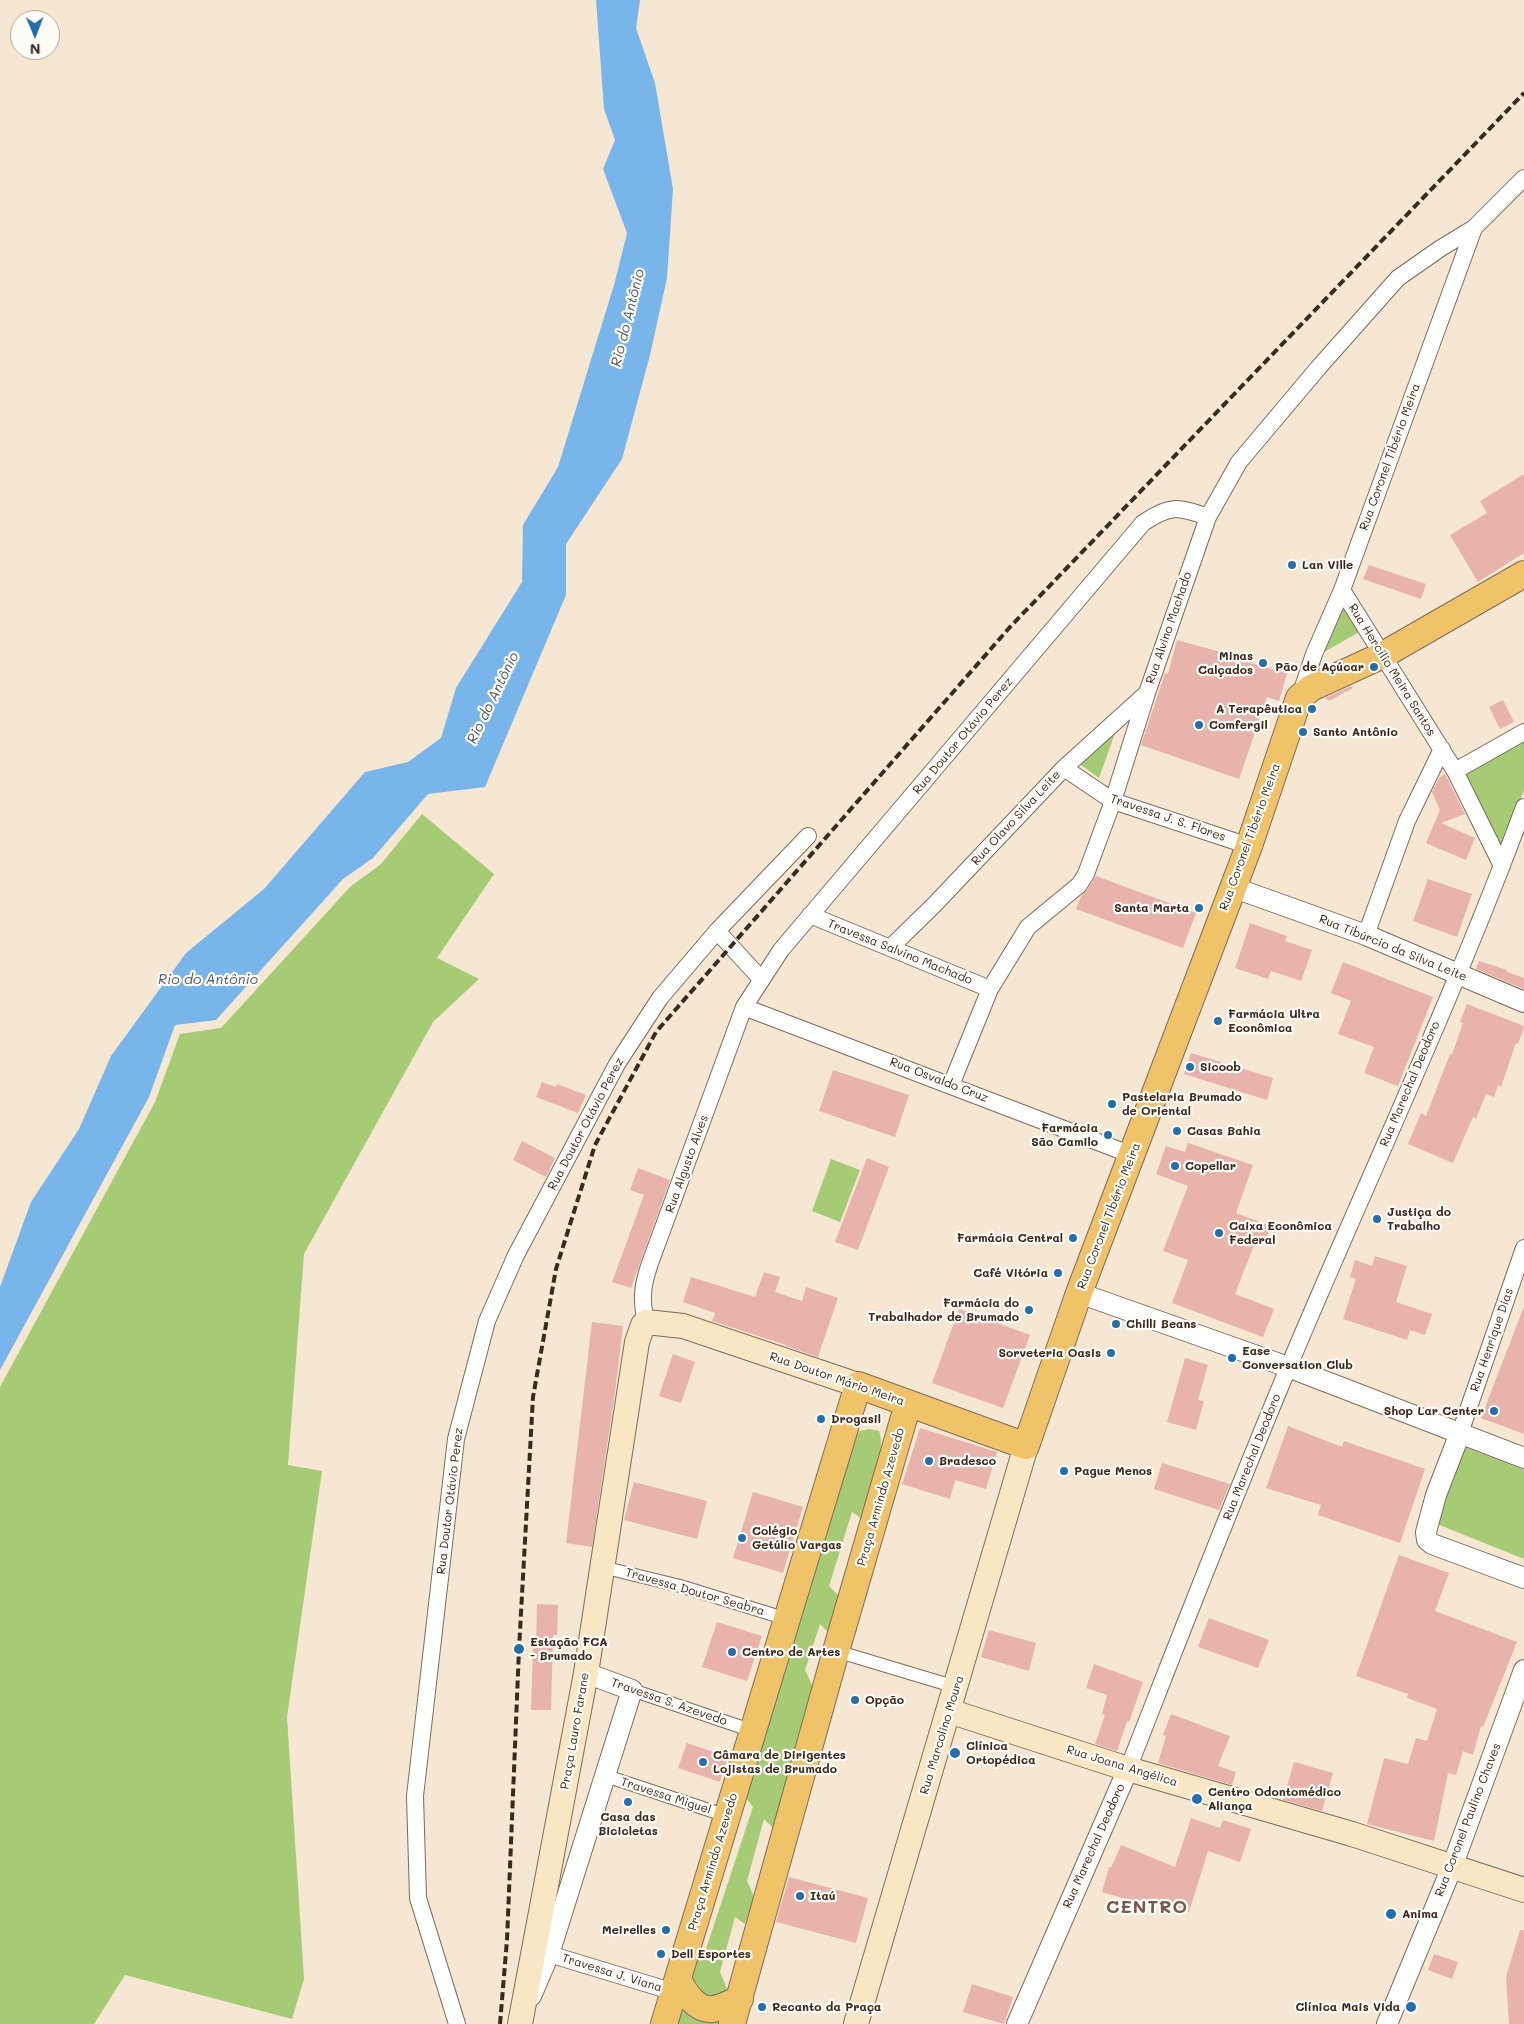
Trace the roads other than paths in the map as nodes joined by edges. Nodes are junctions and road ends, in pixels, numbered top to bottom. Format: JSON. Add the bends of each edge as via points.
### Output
{"nodes":[{"id":1,"x":1524,"y":178,"type":"edge"},
{"id":2,"x":1474,"y":228,"type":"junction"},
{"id":3,"x":1208,"y":517,"type":"junction"},
{"id":4,"x":1524,"y":574,"type":"edge"},
{"id":5,"x":1342,"y":590,"type":"junction"},
{"id":6,"x":1383,"y":655,"type":"junction"},
{"id":7,"x":1147,"y":693,"type":"junction"},
{"id":8,"x":1299,"y":698,"type":"junction"},
{"id":9,"x":1524,"y":732,"type":"edge"},
{"id":10,"x":1442,"y":749,"type":"junction"},
{"id":11,"x":1064,"y":768,"type":"junction"},
{"id":12,"x":1455,"y":771,"type":"junction"},
{"id":13,"x":1113,"y":801,"type":"junction"},
{"id":14,"x":1524,"y":807,"type":"edge"},
{"id":15,"x":808,"y":836,"type":"dead end"},
{"id":16,"x":1249,"y":846,"type":"junction"},
{"id":17,"x":1502,"y":866,"type":"junction"},
{"id":18,"x":1232,"y":887,"type":"junction"},
{"id":19,"x":810,"y":916,"type":"junction"},
{"id":20,"x":717,"y":931,"type":"junction"},
{"id":21,"x":1366,"y":935,"type":"junction"},
{"id":22,"x":890,"y":948,"type":"junction"},
{"id":23,"x":1457,"y":974,"type":"junction"},
{"id":24,"x":761,"y":979,"type":"junction"},
{"id":25,"x":990,"y":989,"type":"junction"},
{"id":26,"x":1524,"y":1002,"type":"edge"},
{"id":27,"x":744,"y":1008,"type":"junction"},
{"id":28,"x":951,"y":1085,"type":"junction"},
{"id":29,"x":1132,"y":1155,"type":"junction"},
{"id":30,"x":1524,"y":1248,"type":"edge"},
{"id":31,"x":1079,"y":1293,"type":"junction"},
{"id":32,"x":646,"y":1322,"type":"junction"},
{"id":33,"x":1288,"y":1368,"type":"junction"},
{"id":34,"x":858,"y":1385,"type":"junction"},
{"id":35,"x":908,"y":1404,"type":"junction"},
{"id":36,"x":1460,"y":1433,"type":"junction"},
{"id":37,"x":1026,"y":1446,"type":"junction"},
{"id":38,"x":1524,"y":1458,"type":"edge"},
{"id":39,"x":602,"y":1567,"type":"junction"},
{"id":40,"x":1524,"y":1578,"type":"edge"},
{"id":41,"x":787,"y":1619,"type":"junction"},
{"id":42,"x":836,"y":1651,"type":"junction"},
{"id":43,"x":1524,"y":1670,"type":"edge"},
{"id":44,"x":586,"y":1673,"type":"junction"},
{"id":45,"x":956,"y":1687,"type":"junction"},
{"id":46,"x":632,"y":1690,"type":"junction"},
{"id":47,"x":949,"y":1711,"type":"junction"},
{"id":48,"x":753,"y":1731,"type":"junction"},
{"id":49,"x":1128,"y":1769,"type":"junction"},
{"id":50,"x":606,"y":1776,"type":"junction"},
{"id":51,"x":727,"y":1816,"type":"junction"},
{"id":52,"x":1452,"y":1867,"type":"junction"},
{"id":53,"x":1524,"y":1890,"type":"edge"},
{"id":54,"x":549,"y":1954,"type":"junction"},
{"id":55,"x":676,"y":1986,"type":"junction"},
{"id":56,"x":740,"y":1999,"type":"junction"},
{"id":57,"x":520,"y":2023,"type":"edge"},
{"id":58,"x":457,"y":2024,"type":"edge"},
{"id":59,"x":664,"y":2024,"type":"edge"},
{"id":60,"x":732,"y":2024,"type":"edge"},
{"id":61,"x":856,"y":2024,"type":"edge"},
{"id":62,"x":1017,"y":2024,"type":"edge"},
{"id":63,"x":1387,"y":2024,"type":"edge"}],
"edges":[{"from":1,"to":2,"type":"street"},
{"from":2,"to":3,"type":"street","name":"Rua Alvino Machado","via":[[1398,278],[1239,462]]},
{"from":2,"to":5,"type":"street","name":"Rua Coronel Tibério Meira"},
{"from":3,"to":7,"type":"street","name":"Rua Alvino Machado"},
{"from":3,"to":19,"type":"street","name":"Rua Doutor Otávio Perez","via":[[1179,507],[1158,512],[1143,523]]},
{"from":4,"to":6,"type":"main road"},
{"from":5,"to":6,"type":"street","name":"Rua Hercílio Meira Santos"},
{"from":5,"to":8,"type":"street","name":"Rua Coronel Tibério Meira"},
{"from":6,"to":8,"type":"main road","via":[[1311,688]]},
{"from":6,"to":10,"type":"street","name":"Rua Hercílio Meira Santos"},
{"from":7,"to":11,"type":"street","name":"Rua Olavo Silva Leite"},
{"from":7,"to":13,"type":"street","name":"Rua Alvino Machado"},
{"from":8,"to":16,"type":"main road","name":"Rua Coronel Tibério Meira"},
{"from":9,"to":12,"type":"street"},
{"from":10,"to":12,"type":"street","name":"Rua Hercílio Meira Santos"},
{"from":10,"to":21,"type":"street","name":"Rua Hercílio Meira Santos","via":[[1407,821]]},
{"from":11,"to":13,"type":"street","name":"Travessa J. S. Flores"},
{"from":11,"to":22,"type":"street","name":"Rua Olavo Silva Leite"},
{"from":12,"to":17,"type":"street","name":"Rua Hercílio Meira Santos"},
{"from":13,"to":16,"type":"street","name":"Travessa J. S. Flores"},
{"from":13,"to":25,"type":"street","name":"Rua Alvino Machado","via":[[1079,885],[1028,927]]},
{"from":14,"to":17,"type":"street","name":"Rua Marechal Deodoro"},
{"from":15,"to":20,"type":"street","name":"Rua Doutor Otávio Perez"},
{"from":16,"to":18,"type":"main road","name":"Rua Coronel Tibério Meira"},
{"from":17,"to":23,"type":"street","name":"Rua Marechal Deodoro"},
{"from":18,"to":21,"type":"street","name":"Rua Tibúrcio da Silva Leite"},
{"from":18,"to":29,"type":"main road","name":"Rua Coronel Tibério Meira"},
{"from":19,"to":22,"type":"street","name":"Travessa Salvino Machado"},
{"from":19,"to":24,"type":"street","name":"Rua Doutor Otávio Perez"},
{"from":20,"to":24,"type":"street"},
{"from":20,"to":58,"type":"street","name":"Rua Doutor Otávio Perez","via":[[660,998],[617,1064],[516,1255],[487,1321],[456,1439],[415,1796],[418,1898]]},
{"from":21,"to":23,"type":"street","name":"Rua Tibúrcio da Silva Leite"},
{"from":22,"to":25,"type":"street","name":"Travessa Salvino Machado"},
{"from":23,"to":26,"type":"street","name":"Rua Tibúrcio da Silva Leite"},
{"from":23,"to":33,"type":"street","name":"Rua Marechal Deodoro"},
{"from":24,"to":27,"type":"street","name":"Rua Doutor Otávio Perez"},
{"from":25,"to":28,"type":"street","name":"Rua Alvino Machado"},
{"from":27,"to":28,"type":"street","name":"Rua Osvaldo Cruz"},
{"from":27,"to":32,"type":"street","name":"Rua Algusto Alves","via":[[643,1285],[642,1305]]},
{"from":28,"to":29,"type":"street","name":"Rua Osvaldo Cruz"},
{"from":29,"to":31,"type":"main road","name":"Rua Coronel Tibério Meira"},
{"from":30,"to":36,"type":"street","name":"Rua Henrique Dias"},
{"from":31,"to":33,"type":"street"},
{"from":31,"to":37,"type":"main road","name":"Rua Coronel Tibério Meira"},
{"from":32,"to":34,"type":"main road","name":"Rua Doutor Mário Meira","via":[[683,1326]]},
{"from":32,"to":39,"type":"main road","name":"Praça Lauro Farane","via":[[637,1342]]},
{"from":33,"to":36,"type":"street"},
{"from":33,"to":49,"type":"street","name":"Rua Marechal Deodoro"},
{"from":34,"to":35,"type":"main road","name":"Rua Doutor Mário Meira"},
{"from":34,"to":41,"type":"main road","name":"Praça Armindo Azevedo"},
{"from":35,"to":37,"type":"main road","name":"Rua Doutor Mário Meira"},
{"from":35,"to":42,"type":"main road","name":"Praça Armindo Azevedo"},
{"from":36,"to":38,"type":"street"},
{"from":36,"to":40,"type":"street","via":[[1436,1495],[1426,1532],[1427,1540]]},
{"from":37,"to":45,"type":"main road","name":"Rua Marcolino Moura"},
{"from":39,"to":41,"type":"street","name":"Travessa Doutor Seabra","via":[[680,1586]]},
{"from":39,"to":44,"type":"main road","name":"Praça Lauro Farane"},
{"from":41,"to":48,"type":"main road","name":"Praça Armindo Azevedo"},
{"from":42,"to":45,"type":"street"},
{"from":42,"to":56,"type":"main road","name":"Praça Armindo Azevedo"},
{"from":43,"to":52,"type":"street","name":"Rua Coronel Paulino Chaves"},
{"from":44,"to":46,"type":"street","name":"Travessa S. Azevedo"},
{"from":44,"to":57,"type":"main road","name":"Praça Lauro Farane"},
{"from":45,"to":47,"type":"main road","name":"Rua Marcolino Moura"},
{"from":46,"to":48,"type":"street","name":"Travessa S. Azevedo"},
{"from":46,"to":50,"type":"street","name":"Praça Lauro Farane"},
{"from":47,"to":49,"type":"main road","name":"Rua Joana Angélica"},
{"from":47,"to":61,"type":"main road","name":"Rua Marcolino Moura"},
{"from":48,"to":51,"type":"main road","name":"Praça Armindo Azevedo"},
{"from":49,"to":52,"type":"main road","name":"Rua Joana Angélica","via":[[1352,1834]]},
{"from":49,"to":62,"type":"street","name":"Rua Marechal Deodoro"},
{"from":50,"to":51,"type":"street","name":"Travessa Miguel"},
{"from":50,"to":54,"type":"street","name":"Praça Lauro Farane"},
{"from":51,"to":55,"type":"main road","name":"Praça Armindo Azevedo"},
{"from":52,"to":53,"type":"main road","name":"Rua Joana Angélica"},
{"from":52,"to":63,"type":"street","name":"Rua Coronel Paulino Chaves"},
{"from":54,"to":55,"type":"street","name":"Travessa J. Viana"},
{"from":54,"to":57,"type":"street","name":"Praça Lauro Farane"},
{"from":55,"to":56,"type":"main road","via":[[702,2008],[713,2009]]},
{"from":55,"to":59,"type":"main road","name":"Praça Armindo Azevedo"},
{"from":56,"to":60,"type":"main road","name":"Praça Armindo Azevedo"}]}
